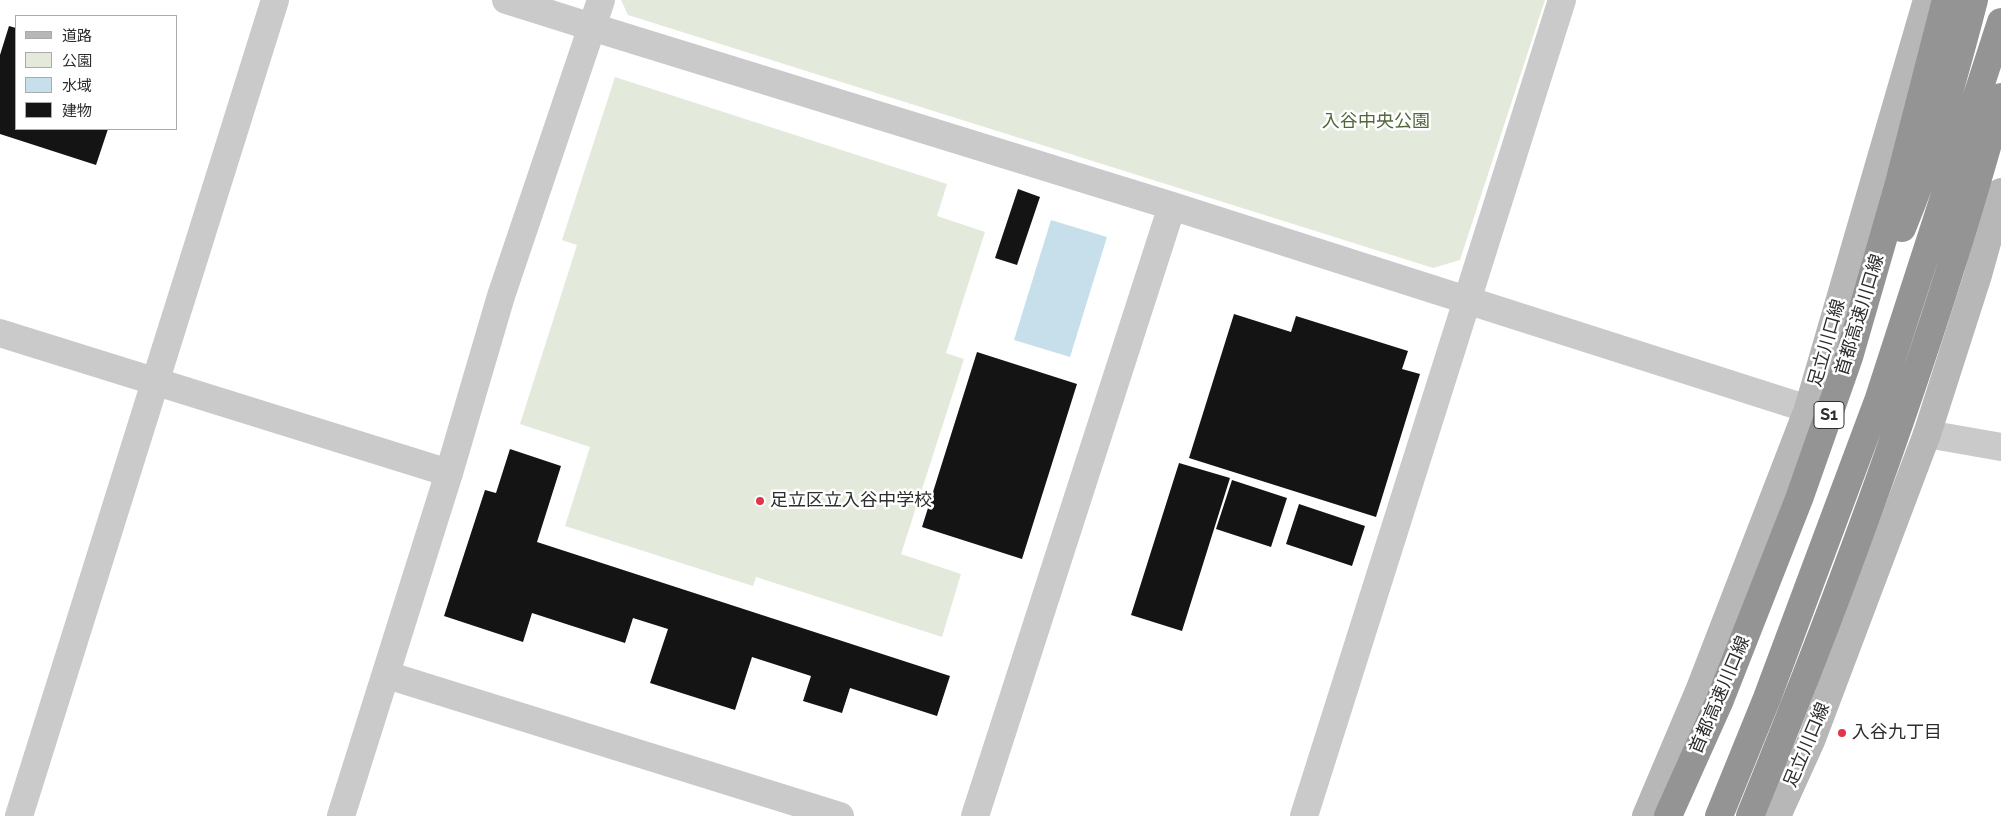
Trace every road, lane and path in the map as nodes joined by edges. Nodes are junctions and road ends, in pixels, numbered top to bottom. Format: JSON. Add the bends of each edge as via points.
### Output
{"nodes":[{"id":1,"x":275,"y":0,"type":"edge"},
{"id":2,"x":506,"y":0,"type":"edge"},
{"id":3,"x":601,"y":0,"type":"edge"},
{"id":4,"x":1562,"y":0,"type":"edge"},
{"id":5,"x":1926,"y":0,"type":"edge"},
{"id":6,"x":1946,"y":0,"type":"edge"},
{"id":7,"x":1974,"y":0,"type":"edge"},
{"id":8,"x":2001,"y":22,"type":"edge"},
{"id":9,"x":592,"y":27,"type":"junction"},
{"id":10,"x":2001,"y":97,"type":"edge"},
{"id":11,"x":2001,"y":192,"type":"edge"},
{"id":12,"x":1172,"y":206,"type":"junction"},
{"id":13,"x":1467,"y":300,"type":"junction"},
{"id":14,"x":0,"y":333,"type":"edge"},
{"id":15,"x":1849,"y":357,"type":"junction"},
{"id":16,"x":155,"y":381,"type":"junction"},
{"id":17,"x":1808,"y":409,"type":"junction"},
{"id":18,"x":1927,"y":434,"type":"junction"},
{"id":19,"x":2001,"y":447,"type":"edge"},
{"id":20,"x":449,"y":473,"type":"junction"},
{"id":21,"x":387,"y":675,"type":"junction"},
{"id":22,"x":19,"y":816,"type":"edge"},
{"id":23,"x":341,"y":816,"type":"edge"},
{"id":24,"x":840,"y":816,"type":"edge"},
{"id":25,"x":975,"y":816,"type":"edge"},
{"id":26,"x":1304,"y":816,"type":"edge"},
{"id":27,"x":1646,"y":816,"type":"edge"},
{"id":28,"x":1668,"y":816,"type":"edge"},
{"id":29,"x":1719,"y":816,"type":"edge"},
{"id":30,"x":1750,"y":816,"type":"edge"},
{"id":31,"x":1777,"y":816,"type":"edge"}],
"edges":[{"from":1,"to":16,"type":"street"},
{"from":2,"to":9,"type":"street"},
{"from":3,"to":9,"type":"street"},
{"from":4,"to":13,"type":"street"},
{"from":5,"to":17,"type":"main road","name":"足立川口線"},
{"from":6,"to":15,"type":"highway","name":"首都高速川口線","number":"S1","via":[[1898,187]]},
{"from":7,"to":15,"type":"highway","via":[[1949,95],[1916,194]]},
{"from":8,"to":29,"type":"highway","via":[[1878,401],[1768,698]]},
{"from":9,"to":12,"type":"street"},
{"from":9,"to":20,"type":"street","via":[[501,296]]},
{"from":10,"to":30,"type":"highway","via":[[1918,374],[1793,710]]},
{"from":11,"to":18,"type":"main road","name":"足立川口線"},
{"from":12,"to":13,"type":"street"},
{"from":12,"to":25,"type":"street"},
{"from":13,"to":17,"type":"street"},
{"from":13,"to":26,"type":"street"},
{"from":14,"to":16,"type":"street"},
{"from":15,"to":28,"type":"highway","name":"首都高速川口線","number":"S1","via":[[1799,499],[1720,700]]},
{"from":16,"to":20,"type":"street"},
{"from":16,"to":22,"type":"street"},
{"from":17,"to":27,"type":"main road","name":"足立川口線","via":[[1699,690]]},
{"from":18,"to":19,"type":"street"},
{"from":18,"to":31,"type":"main road","name":"足立川口線","via":[[1811,741]]},
{"from":20,"to":21,"type":"street"},
{"from":21,"to":23,"type":"street"},
{"from":21,"to":24,"type":"street"}]}
